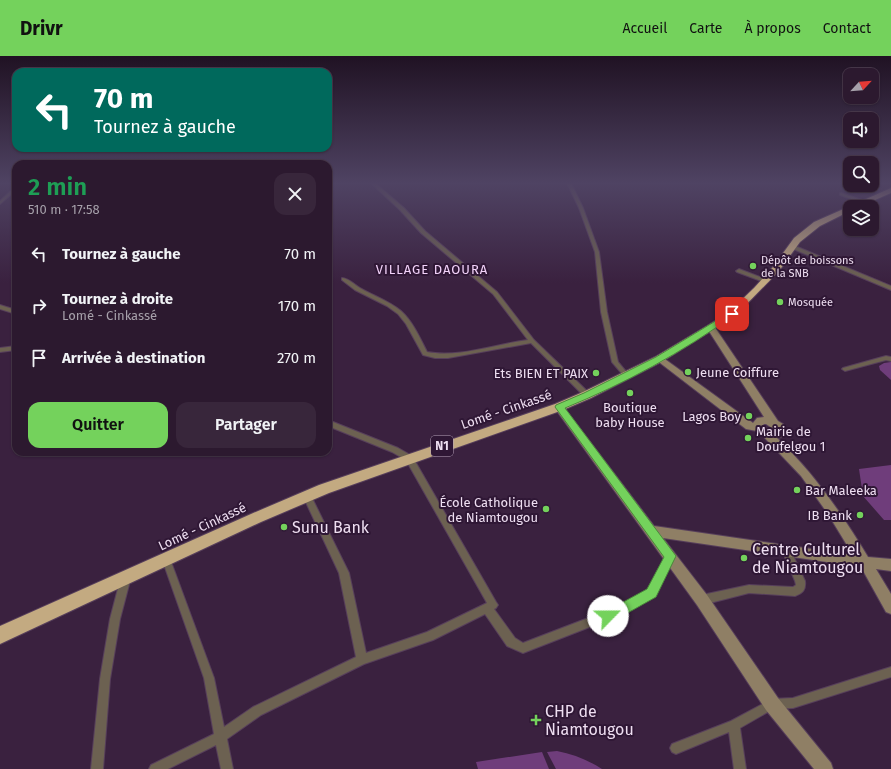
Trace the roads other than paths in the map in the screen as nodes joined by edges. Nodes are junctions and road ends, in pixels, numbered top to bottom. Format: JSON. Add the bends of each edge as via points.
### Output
{"nodes":[{"id":1,"x":409,"y":216,"type":"edge"},
{"id":2,"x":584,"y":216,"type":"edge"},
{"id":3,"x":833,"y":216,"type":"edge"},
{"id":4,"x":793,"y":247,"type":"junction"},
{"id":5,"x":739,"y":271,"type":"dead end"},
{"id":6,"x":344,"y":279,"type":"dead end"},
{"id":7,"x":766,"y":281,"type":"junction"},
{"id":8,"x":891,"y":288,"type":"edge"},
{"id":9,"x":0,"y":307,"type":"edge"},
{"id":10,"x":12,"y":311,"type":"edge"},
{"id":11,"x":711,"y":328,"type":"junction"},
{"id":12,"x":532,"y":341,"type":"junction"},
{"id":13,"x":12,"y":348,"type":"edge"},
{"id":14,"x":0,"y":350,"type":"edge"},
{"id":15,"x":659,"y":359,"type":"junction"},
{"id":16,"x":891,"y":359,"type":"edge"},
{"id":17,"x":845,"y":369,"type":"dead end"},
{"id":18,"x":626,"y":376,"type":"junction"},
{"id":19,"x":587,"y":395,"type":"junction"},
{"id":20,"x":559,"y":407,"type":"junction"},
{"id":21,"x":773,"y":422,"type":"junction"},
{"id":22,"x":332,"y":425,"type":"edge"},
{"id":23,"x":763,"y":430,"type":"junction"},
{"id":24,"x":780,"y":432,"type":"junction"},
{"id":25,"x":408,"y":458,"type":"junction"},
{"id":26,"x":794,"y":460,"type":"junction"},
{"id":27,"x":307,"y":496,"type":"junction"},
{"id":28,"x":652,"y":531,"type":"junction"},
{"id":29,"x":786,"y":550,"type":"junction"},
{"id":30,"x":670,"y":556,"type":"junction"},
{"id":31,"x":166,"y":559,"type":"junction"},
{"id":32,"x":865,"y":562,"type":"junction"},
{"id":33,"x":891,"y":564,"type":"edge"},
{"id":34,"x":126,"y":576,"type":"junction"},
{"id":35,"x":702,"y":600,"type":"junction"},
{"id":36,"x":891,"y":607,"type":"edge"},
{"id":37,"x":488,"y":608,"type":"junction"},
{"id":38,"x":0,"y":634,"type":"edge"},
{"id":39,"x":362,"y":660,"type":"junction"},
{"id":40,"x":891,"y":672,"type":"edge"},
{"id":41,"x":772,"y":704,"type":"junction"},
{"id":42,"x":734,"y":725,"type":"junction"},
{"id":43,"x":220,"y":737,"type":"junction"},
{"id":44,"x":676,"y":748,"type":"dead end"},
{"id":45,"x":97,"y":769,"type":"edge"},
{"id":46,"x":155,"y":769,"type":"edge"},
{"id":47,"x":227,"y":769,"type":"edge"},
{"id":48,"x":740,"y":769,"type":"edge"},
{"id":49,"x":825,"y":769,"type":"edge"}],
"edges":[{"from":1,"to":12,"type":"street","via":[[423,232],[495,293]]},
{"from":2,"to":18,"type":"street","via":[[597,252],[604,312],[615,362]]},
{"from":3,"to":4,"type":"highway","name":"Lomé - Cinkassé","number":"N1","via":[[817,224],[797,240]]},
{"from":4,"to":7,"type":"highway","name":"Lomé - Cinkassé","number":"N1"},
{"from":4,"to":8,"type":"street"},
{"from":5,"to":7,"type":"street"},
{"from":6,"to":12,"type":"street","via":[[355,289],[396,310],[408,323],[425,354],[431,356]]},
{"from":7,"to":11,"type":"highway","name":"Lomé - Cinkassé","number":"N1","via":[[742,305]]},
{"from":9,"to":10,"type":"street"},
{"from":11,"to":15,"type":"highway","name":"Lomé - Cinkassé","number":"N1"},
{"from":11,"to":21,"type":"main road"},
{"from":12,"to":19,"type":"street"},
{"from":13,"to":14,"type":"street"},
{"from":15,"to":18,"type":"highway","name":"Lomé - Cinkassé","number":"N1"},
{"from":15,"to":23,"type":"main road","via":[[750,426]]},
{"from":16,"to":17,"type":"street","via":[[886,358]]},
{"from":18,"to":19,"type":"highway","name":"Lomé - Cinkassé","number":"N1"},
{"from":19,"to":20,"type":"highway","name":"Lomé - Cinkassé","number":"N1"},
{"from":20,"to":25,"type":"highway","name":"Lomé - Cinkassé","number":"N1"},
{"from":20,"to":28,"type":"main road"},
{"from":21,"to":23,"type":"main road","via":[[761,421],[758,425]]},
{"from":21,"to":24,"type":"main road","via":[[779,427]]},
{"from":22,"to":25,"type":"street","via":[[395,450]]},
{"from":23,"to":24,"type":"main road","via":[[775,435]]},
{"from":23,"to":26,"type":"main road"},
{"from":24,"to":26,"type":"main road"},
{"from":25,"to":27,"type":"highway","name":"Lomé - Cinkassé","number":"N1"},
{"from":25,"to":37,"type":"street","via":[[493,605]]},
{"from":26,"to":32,"type":"main road","via":[[810,479]]},
{"from":27,"to":31,"type":"highway","name":"Lomé - Cinkassé","number":"N1"},
{"from":27,"to":39,"type":"street","via":[[344,573]]},
{"from":28,"to":29,"type":"main road"},
{"from":28,"to":30,"type":"main road"},
{"from":29,"to":32,"type":"main road"},
{"from":29,"to":35,"type":"street","via":[[800,581],[801,587],[795,592],[749,589]]},
{"from":30,"to":35,"type":"main road"},
{"from":30,"to":37,"type":"street","via":[[652,593],[620,611],[523,648],[511,642]]},
{"from":31,"to":34,"type":"highway","name":"Lomé - Cinkassé","number":"N1"},
{"from":31,"to":43,"type":"street","via":[[209,678]]},
{"from":32,"to":33,"type":"main road"},
{"from":32,"to":36,"type":"main road"},
{"from":34,"to":38,"type":"highway","name":"Lomé - Cinkassé","number":"N1"},
{"from":34,"to":45,"type":"street","via":[[115,619],[105,679]]},
{"from":35,"to":41,"type":"main road"},
{"from":37,"to":39,"type":"street","via":[[429,636]]},
{"from":39,"to":43,"type":"street","via":[[257,711]]},
{"from":40,"to":41,"type":"street","via":[[817,696]]},
{"from":41,"to":42,"type":"street"},
{"from":41,"to":49,"type":"main road"},
{"from":42,"to":44,"type":"street"},
{"from":42,"to":48,"type":"street"},
{"from":43,"to":46,"type":"street"},
{"from":43,"to":47,"type":"street"}]}
